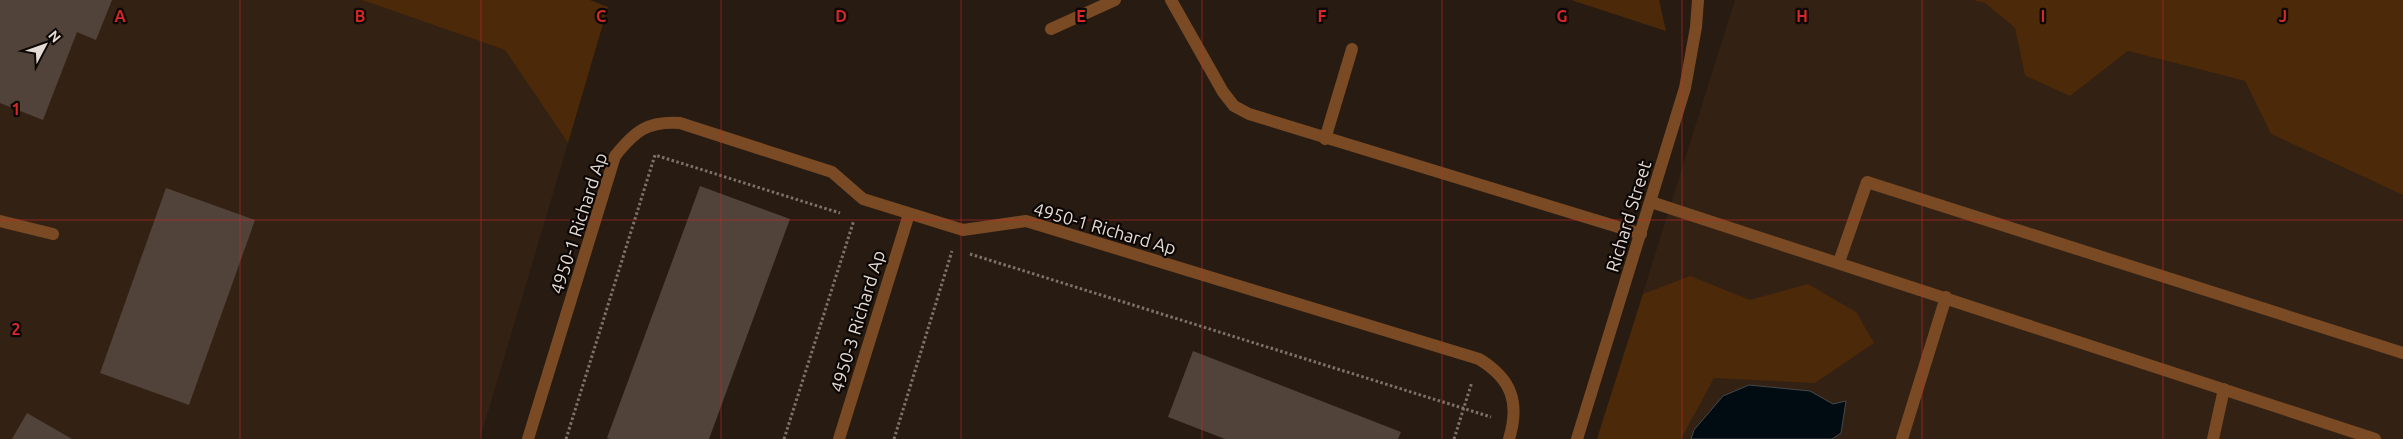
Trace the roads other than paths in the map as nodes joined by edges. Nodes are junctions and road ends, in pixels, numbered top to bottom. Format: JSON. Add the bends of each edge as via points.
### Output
{"nodes":[{"id":1,"x":1115,"y":0,"type":"edge"},
{"id":2,"x":1171,"y":0,"type":"edge"},
{"id":3,"x":1698,"y":0,"type":"edge"},
{"id":4,"x":1051,"y":29,"type":"dead end"},
{"id":5,"x":1352,"y":49,"type":"dead end"},
{"id":6,"x":1325,"y":139,"type":"junction"},
{"id":7,"x":1651,"y":202,"type":"junction"},
{"id":8,"x":909,"y":214,"type":"junction"},
{"id":9,"x":0,"y":221,"type":"edge"},
{"id":10,"x":53,"y":234,"type":"dead end"},
{"id":11,"x":1641,"y":234,"type":"junction"},
{"id":12,"x":1839,"y":262,"type":"junction"},
{"id":13,"x":1946,"y":297,"type":"junction"},
{"id":14,"x":2403,"y":353,"type":"edge"},
{"id":15,"x":2224,"y":389,"type":"junction"},
{"id":16,"x":528,"y":439,"type":"edge"},
{"id":17,"x":839,"y":439,"type":"edge"},
{"id":18,"x":1508,"y":439,"type":"edge"},
{"id":19,"x":1577,"y":439,"type":"edge"},
{"id":20,"x":1902,"y":439,"type":"edge"},
{"id":21,"x":2213,"y":439,"type":"edge"},
{"id":22,"x":2375,"y":439,"type":"edge"}],
"edges":[{"from":1,"to":4,"type":"street"},
{"from":2,"to":6,"type":"street","via":[[1234,106]]},
{"from":3,"to":7,"type":"street","name":"Richard Street","via":[[1685,88]]},
{"from":5,"to":6,"type":"street"},
{"from":6,"to":11,"type":"street"},
{"from":7,"to":11,"type":"street","name":"Richard Street"},
{"from":7,"to":12,"type":"street"},
{"from":8,"to":16,"type":"street","name":"4950-1 Richard Ap","via":[[863,199],[832,172],[680,123],[662,122],[644,127],[615,156]]},
{"from":8,"to":17,"type":"street","name":"4950-3 Richard Ap"},
{"from":8,"to":18,"type":"street","name":"4950-1 Richard Ap","via":[[963,230],[1026,221],[1479,360],[1495,369],[1506,383],[1513,401],[1513,424]]},
{"from":9,"to":10,"type":"street"},
{"from":11,"to":19,"type":"street","name":"Richard Street"},
{"from":12,"to":13,"type":"street"},
{"from":12,"to":14,"type":"street","via":[[1867,182]]},
{"from":13,"to":15,"type":"street"},
{"from":13,"to":20,"type":"street"},
{"from":15,"to":21,"type":"street"},
{"from":15,"to":22,"type":"street"}]}
